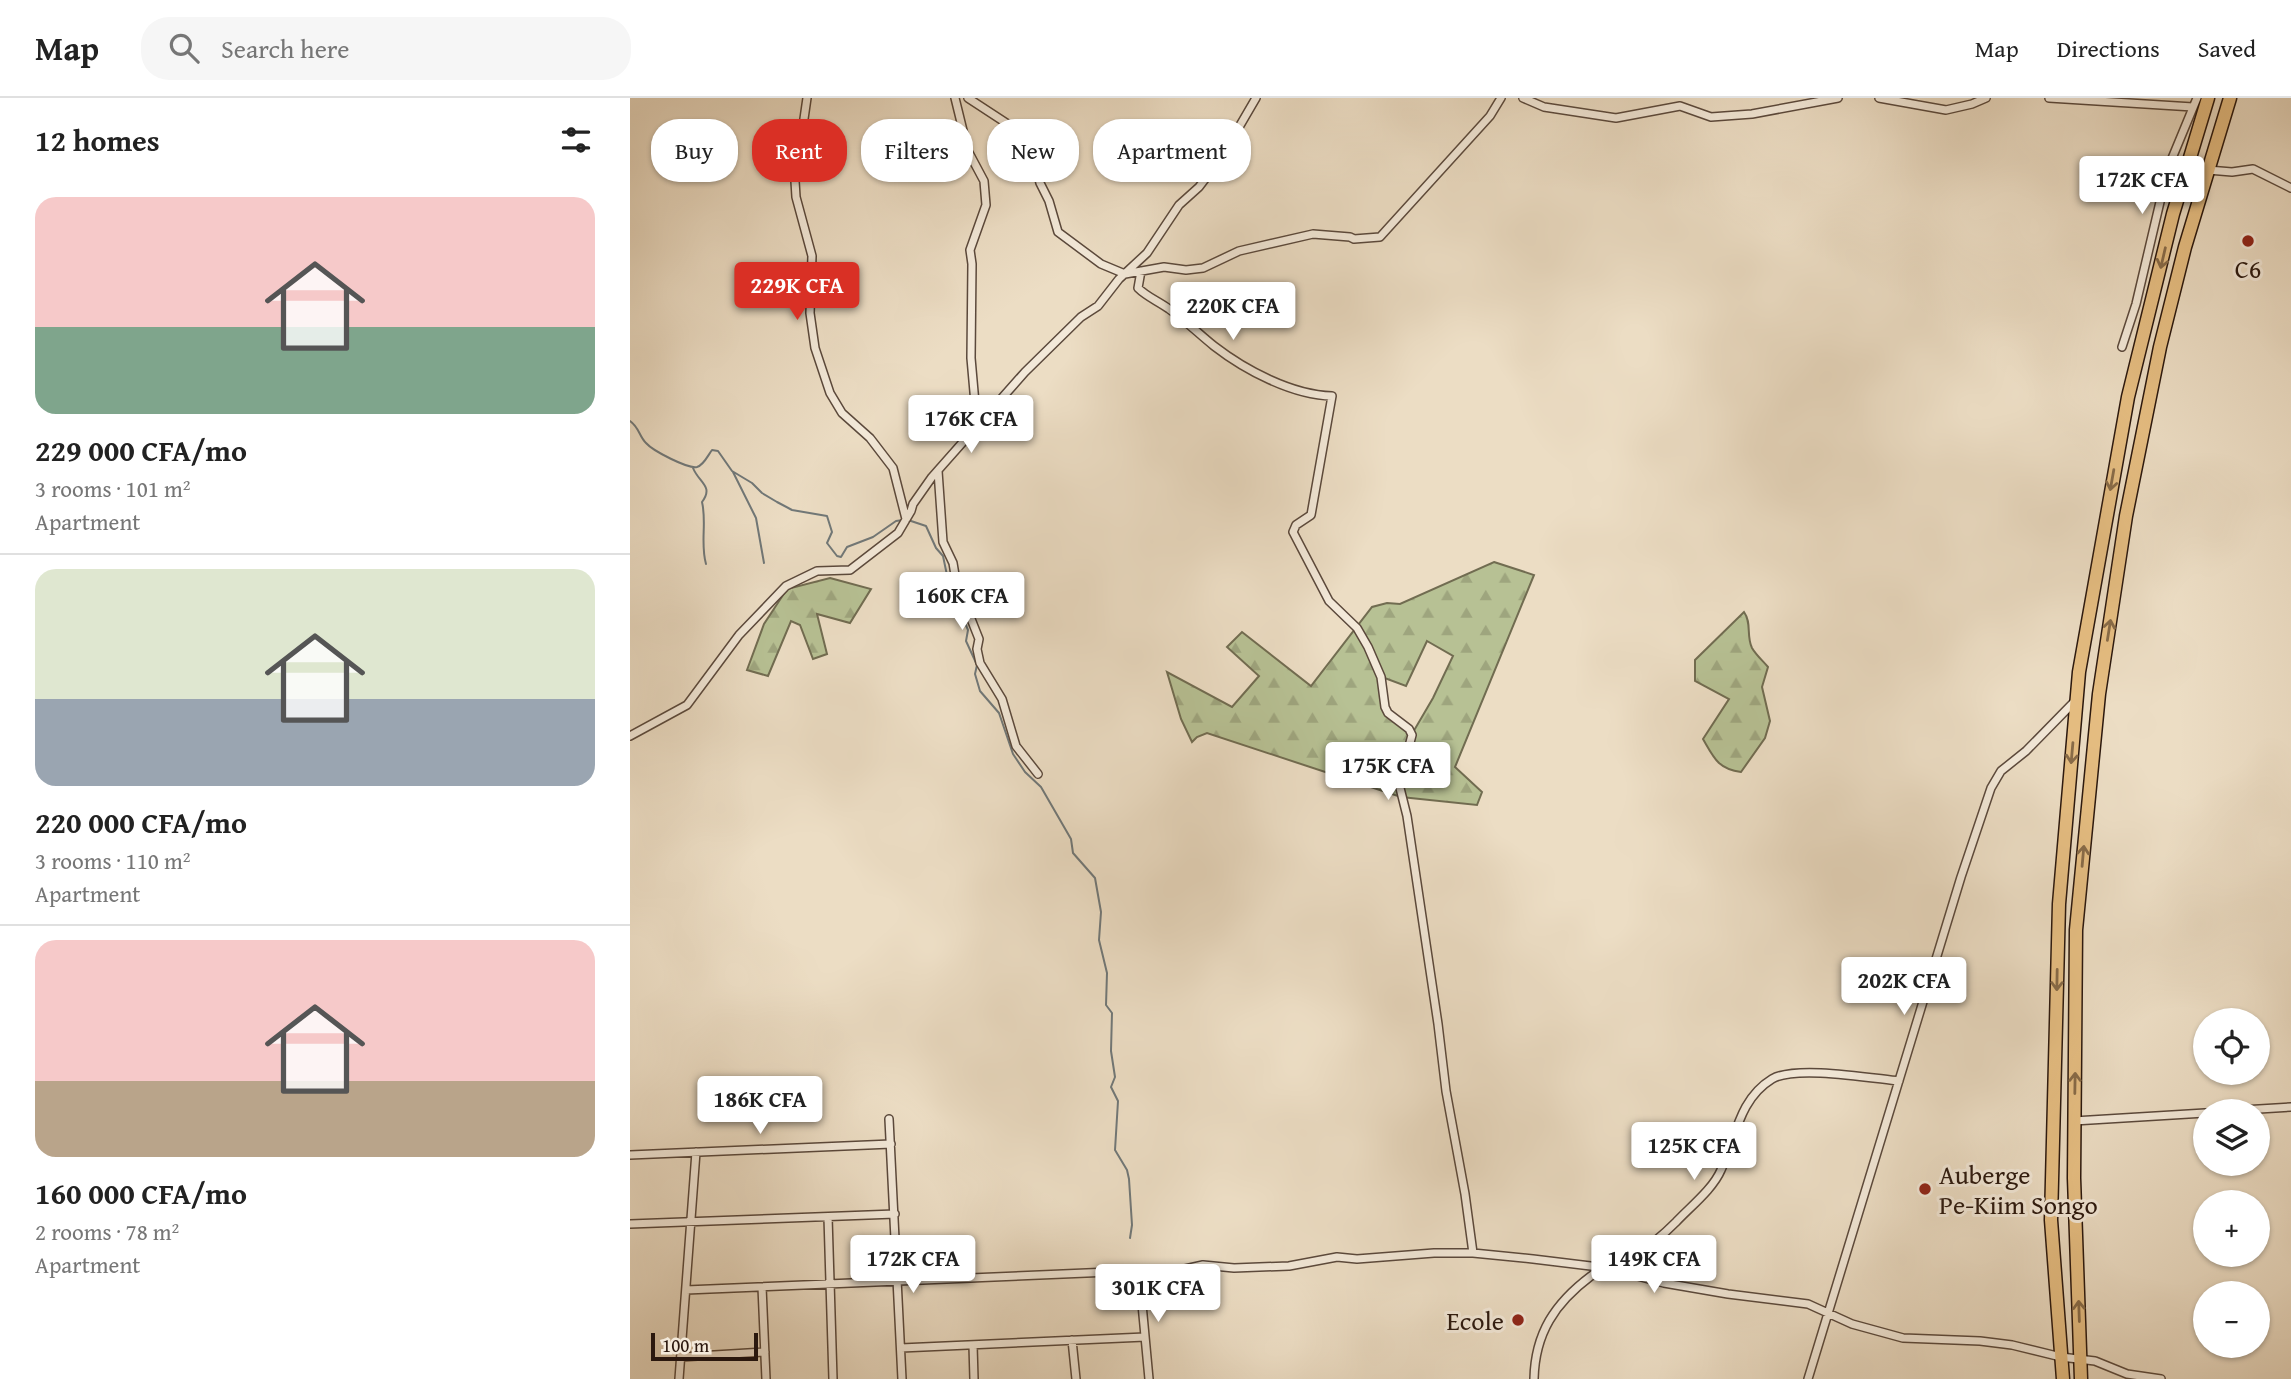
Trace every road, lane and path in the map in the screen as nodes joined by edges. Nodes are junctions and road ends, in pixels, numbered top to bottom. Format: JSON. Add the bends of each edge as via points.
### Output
{"nodes":[{"id":1,"x":807,"y":98,"type":"edge"},
{"id":2,"x":955,"y":98,"type":"edge"},
{"id":3,"x":968,"y":98,"type":"edge"},
{"id":4,"x":1256,"y":98,"type":"edge"},
{"id":5,"x":1501,"y":98,"type":"edge"},
{"id":6,"x":1523,"y":98,"type":"edge"},
{"id":7,"x":1838,"y":98,"type":"edge"},
{"id":8,"x":1880,"y":98,"type":"edge"},
{"id":9,"x":1986,"y":98,"type":"edge"},
{"id":10,"x":2049,"y":98,"type":"edge"},
{"id":11,"x":2197,"y":98,"type":"edge"},
{"id":12,"x":2208,"y":98,"type":"edge"},
{"id":13,"x":2230,"y":98,"type":"edge"},
{"id":14,"x":2193,"y":107,"type":"junction"},
{"id":15,"x":2208,"y":170,"type":"junction"},
{"id":16,"x":2291,"y":188,"type":"edge"},
{"id":17,"x":1141,"y":271,"type":"junction"},
{"id":18,"x":1125,"y":274,"type":"junction"},
{"id":19,"x":2122,"y":347,"type":"dead end"},
{"id":20,"x":977,"y":426,"type":"junction"},
{"id":21,"x":938,"y":471,"type":"junction"},
{"id":22,"x":906,"y":519,"type":"junction"},
{"id":23,"x":2076,"y":700,"type":"junction"},
{"id":24,"x":630,"y":736,"type":"edge"},
{"id":25,"x":1038,"y":774,"type":"dead end"},
{"id":26,"x":1899,"y":1081,"type":"junction"},
{"id":27,"x":2291,"y":1107,"type":"edge"},
{"id":28,"x":2270,"y":1108,"type":"edge"},
{"id":29,"x":2193,"y":1114,"type":"edge"},
{"id":30,"x":889,"y":1119,"type":"dead end"},
{"id":31,"x":2074,"y":1121,"type":"junction"},
{"id":32,"x":891,"y":1144,"type":"junction"},
{"id":33,"x":696,"y":1152,"type":"junction"},
{"id":34,"x":630,"y":1155,"type":"edge"},
{"id":35,"x":895,"y":1214,"type":"junction"},
{"id":36,"x":828,"y":1217,"type":"junction"},
{"id":37,"x":691,"y":1222,"type":"junction"},
{"id":38,"x":630,"y":1224,"type":"edge"},
{"id":39,"x":1473,"y":1254,"type":"junction"},
{"id":40,"x":1607,"y":1268,"type":"junction"},
{"id":41,"x":1139,"y":1272,"type":"junction"},
{"id":42,"x":898,"y":1281,"type":"junction"},
{"id":43,"x":830,"y":1284,"type":"junction"},
{"id":44,"x":762,"y":1287,"type":"junction"},
{"id":45,"x":686,"y":1290,"type":"junction"},
{"id":46,"x":1828,"y":1314,"type":"junction"},
{"id":47,"x":1145,"y":1337,"type":"junction"},
{"id":48,"x":1072,"y":1340,"type":"junction"},
{"id":49,"x":973,"y":1345,"type":"junction"},
{"id":50,"x":901,"y":1348,"type":"junction"},
{"id":51,"x":765,"y":1352,"type":"junction"},
{"id":52,"x":681,"y":1357,"type":"junction"},
{"id":53,"x":2061,"y":1357,"type":"junction"},
{"id":54,"x":2080,"y":1359,"type":"junction"},
{"id":55,"x":680,"y":1379,"type":"edge"},
{"id":56,"x":765,"y":1379,"type":"edge"},
{"id":57,"x":833,"y":1379,"type":"edge"},
{"id":58,"x":902,"y":1379,"type":"edge"},
{"id":59,"x":974,"y":1379,"type":"edge"},
{"id":60,"x":1076,"y":1379,"type":"edge"},
{"id":61,"x":1149,"y":1379,"type":"edge"},
{"id":62,"x":1534,"y":1379,"type":"edge"},
{"id":63,"x":1808,"y":1379,"type":"edge"},
{"id":64,"x":2063,"y":1379,"type":"edge"},
{"id":65,"x":2081,"y":1379,"type":"edge"},
{"id":66,"x":2161,"y":1379,"type":"edge"}],
"edges":[{"from":1,"to":22,"type":"street","via":[[796,189],[812,256],[810,313],[815,348],[842,413],[870,438],[893,468]]},
{"from":2,"to":20,"type":"street","via":[[968,151],[984,181],[986,205],[970,250]]},
{"from":3,"to":18,"type":"street","via":[[1028,138],[1058,232],[1101,264]]},
{"from":4,"to":18,"type":"street","via":[[1222,158]]},
{"from":5,"to":17,"type":"street","via":[[1490,116],[1380,237],[1313,234],[1239,251],[1203,268]]},
{"from":6,"to":7,"type":"street","via":[[1544,107],[1616,118],[1680,106],[1711,117],[1752,114]]},
{"from":8,"to":9,"type":"street","via":[[1946,110]]},
{"from":10,"to":14,"type":"street"},
{"from":11,"to":14,"type":"street"},
{"from":12,"to":23,"type":"highway","one_way":true,"via":[[2173,214],[2128,397]]},
{"from":13,"to":15,"type":"highway"},
{"from":14,"to":19,"type":"street","via":[[2168,168],[2137,304]]},
{"from":15,"to":16,"type":"street","via":[[2253,169]]},
{"from":31,"to":15,"type":"highway","one_way":true,"via":[[2076,930],[2099,694],[2126,516],[2161,347]]},
{"from":17,"to":18,"type":"street"},
{"from":17,"to":39,"type":"street","via":[[1138,288],[1216,348],[1283,385],[1312,396],[1332,396],[1311,515],[1296,525],[1293,533],[1329,601],[1357,628],[1381,677],[1388,713],[1412,735],[1399,783]]},
{"from":18,"to":20,"type":"street"},
{"from":20,"to":21,"type":"street"},
{"from":21,"to":22,"type":"street"},
{"from":21,"to":25,"type":"street","via":[[943,542],[979,639],[980,663],[1002,699],[1016,746]]},
{"from":22,"to":24,"type":"street","via":[[898,533],[850,570],[817,571],[786,586],[732,643],[687,705]]},
{"from":23,"to":26,"type":"street","via":[[2001,771],[1991,788]]},
{"from":23,"to":53,"type":"highway","one_way":true,"via":[[2059,904],[2051,1220]]},
{"from":26,"to":40,"type":"street","via":[[1802,1072],[1771,1079],[1739,1117],[1714,1181],[1659,1240]]},
{"from":26,"to":46,"type":"street"},
{"from":27,"to":28,"type":"street"},
{"from":29,"to":31,"type":"street"},
{"from":30,"to":32,"type":"street"},
{"from":54,"to":31,"type":"highway","one_way":true},
{"from":32,"to":33,"type":"street"},
{"from":32,"to":35,"type":"street"},
{"from":33,"to":34,"type":"street"},
{"from":33,"to":37,"type":"street"},
{"from":35,"to":36,"type":"street"},
{"from":35,"to":42,"type":"street"},
{"from":36,"to":37,"type":"street"},
{"from":36,"to":43,"type":"street"},
{"from":37,"to":38,"type":"street"},
{"from":37,"to":45,"type":"street"},
{"from":39,"to":40,"type":"street"},
{"from":39,"to":41,"type":"street","via":[[1337,1256],[1289,1266],[1203,1265]]},
{"from":40,"to":46,"type":"street","via":[[1664,1283],[1808,1304]]},
{"from":40,"to":62,"type":"street","via":[[1592,1275],[1555,1310],[1539,1342]]},
{"from":41,"to":42,"type":"street"},
{"from":41,"to":47,"type":"street"},
{"from":42,"to":43,"type":"street"},
{"from":42,"to":50,"type":"street"},
{"from":43,"to":44,"type":"street"},
{"from":43,"to":57,"type":"street"},
{"from":44,"to":45,"type":"street"},
{"from":44,"to":51,"type":"street"},
{"from":45,"to":52,"type":"street"},
{"from":46,"to":53,"type":"street","via":[[1903,1338],[1980,1341]]},
{"from":46,"to":63,"type":"street"},
{"from":47,"to":48,"type":"street"},
{"from":47,"to":61,"type":"street"},
{"from":48,"to":49,"type":"street"},
{"from":48,"to":60,"type":"street"},
{"from":49,"to":50,"type":"street"},
{"from":49,"to":59,"type":"street"},
{"from":50,"to":58,"type":"street"},
{"from":51,"to":52,"type":"street"},
{"from":51,"to":56,"type":"street"},
{"from":52,"to":55,"type":"street"},
{"from":53,"to":54,"type":"street"},
{"from":53,"to":64,"type":"highway"},
{"from":54,"to":65,"type":"highway"},
{"from":54,"to":66,"type":"street"}]}
